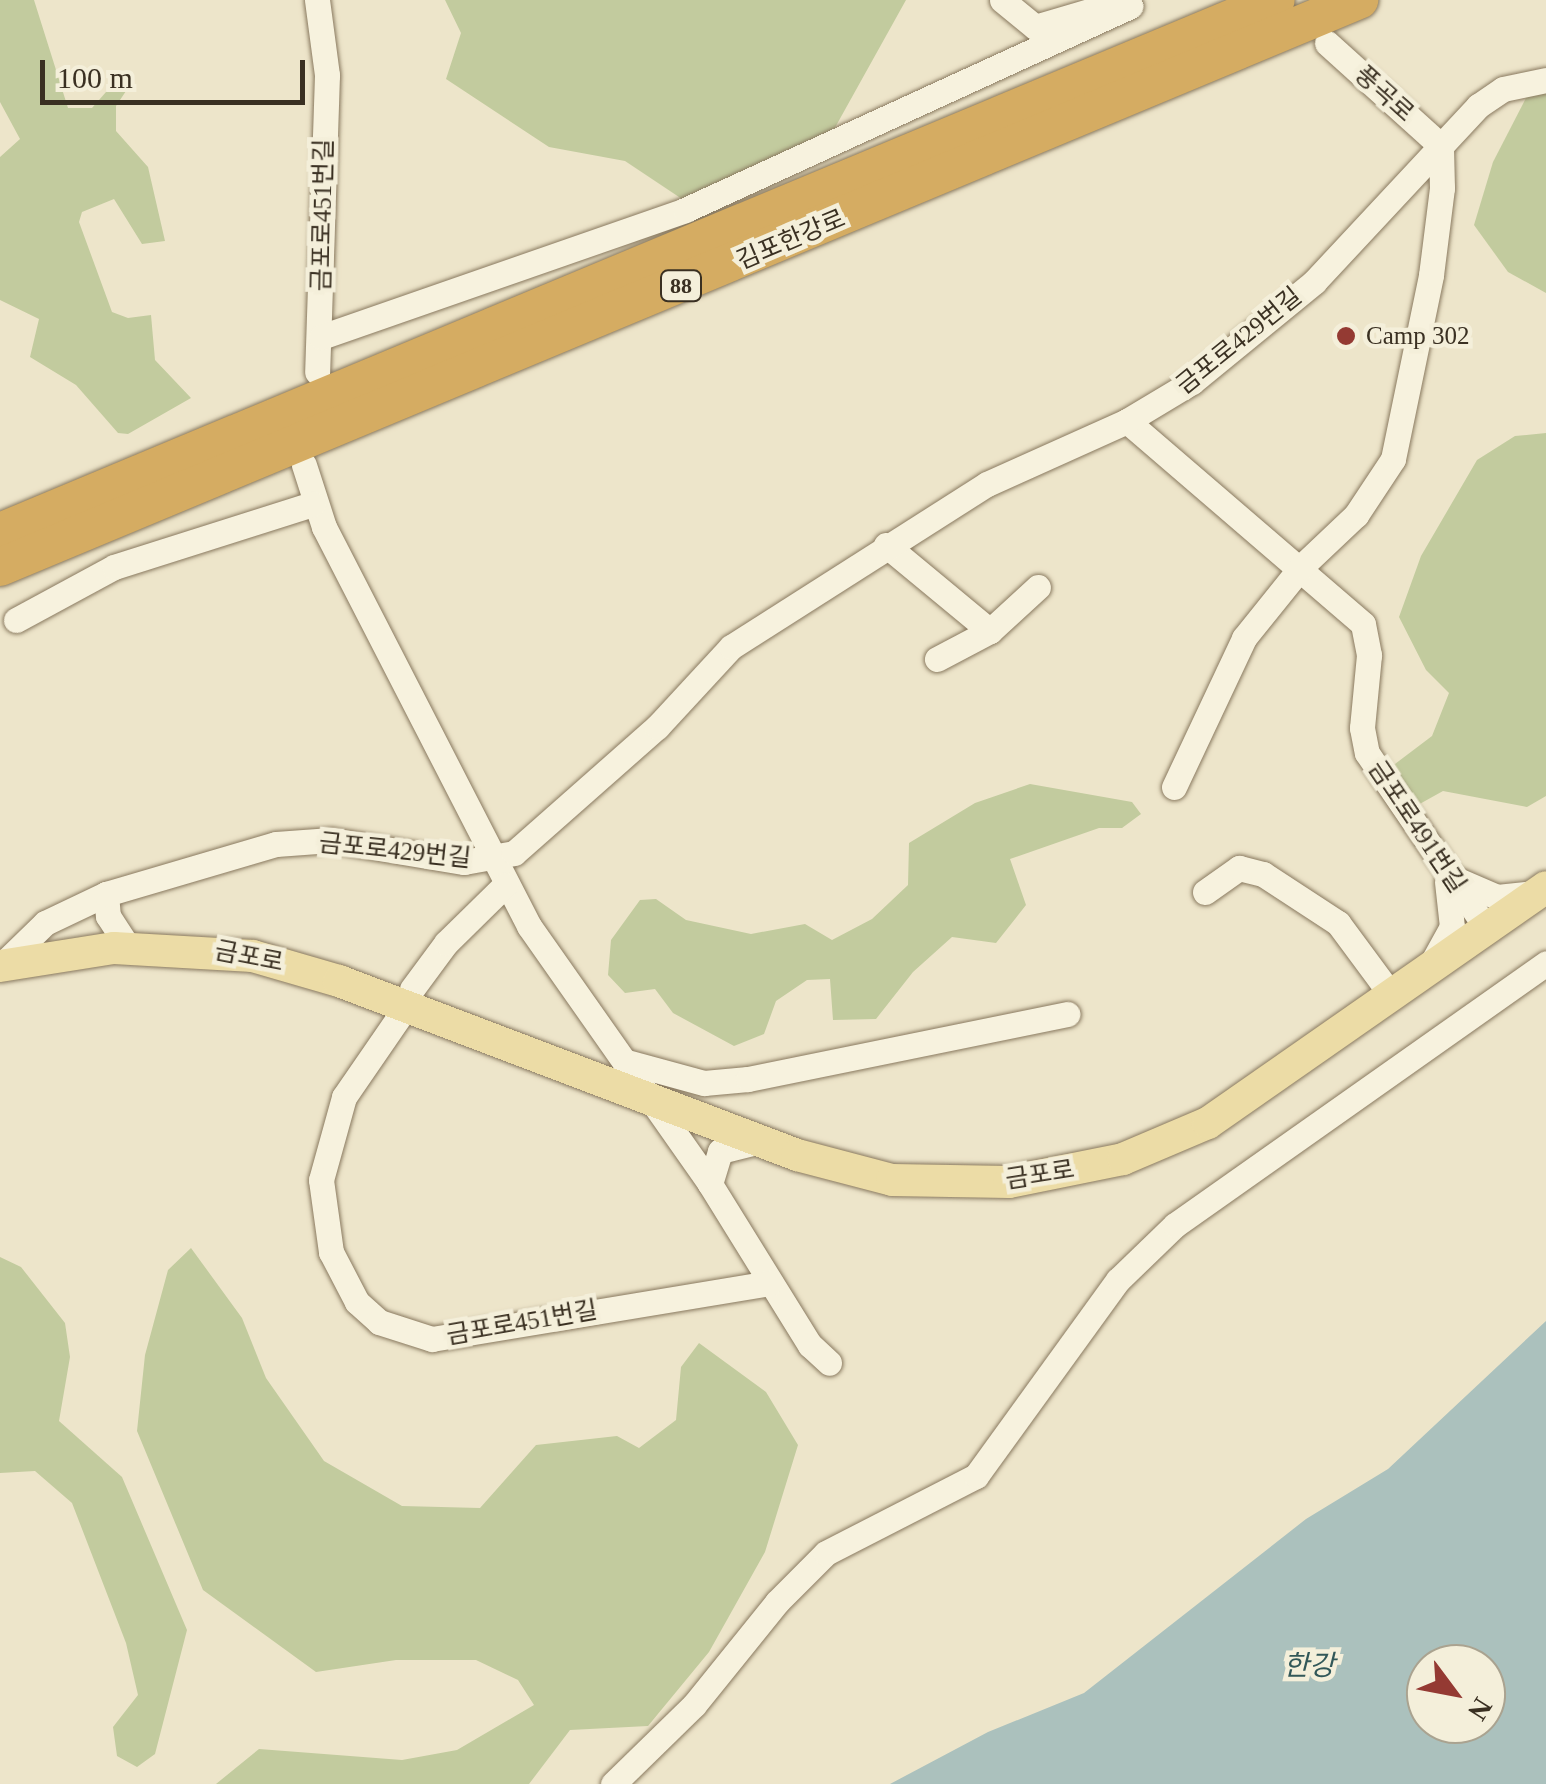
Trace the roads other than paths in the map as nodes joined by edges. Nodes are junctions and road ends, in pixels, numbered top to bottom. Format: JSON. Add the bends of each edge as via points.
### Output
{"nodes":[{"id":1,"x":317,"y":0,"type":"edge"},
{"id":2,"x":1002,"y":0,"type":"edge"},
{"id":3,"x":1276,"y":0,"type":"edge"},
{"id":4,"x":1359,"y":0,"type":"edge"},
{"id":5,"x":1137,"y":3,"type":"edge"},
{"id":6,"x":1327,"y":43,"type":"dead end"},
{"id":7,"x":1546,"y":80,"type":"edge"},
{"id":8,"x":1441,"y":146,"type":"junction"},
{"id":9,"x":321,"y":338,"type":"junction"},
{"id":10,"x":317,"y":372,"type":"dead end"},
{"id":11,"x":1127,"y":421,"type":"junction"},
{"id":12,"x":304,"y":465,"type":"dead end"},
{"id":13,"x":313,"y":504,"type":"junction"},
{"id":14,"x":0,"y":532,"type":"edge"},
{"id":15,"x":886,"y":545,"type":"junction"},
{"id":16,"x":0,"y":566,"type":"edge"},
{"id":17,"x":1302,"y":567,"type":"junction"},
{"id":18,"x":1038,"y":587,"type":"dead end"},
{"id":19,"x":16,"y":620,"type":"dead end"},
{"id":20,"x":990,"y":631,"type":"junction"},
{"id":21,"x":937,"y":659,"type":"dead end"},
{"id":22,"x":1174,"y":786,"type":"dead end"},
{"id":23,"x":491,"y":860,"type":"junction"},
{"id":24,"x":1445,"y":872,"type":"junction"},
{"id":25,"x":506,"y":885,"type":"junction"},
{"id":26,"x":1543,"y":889,"type":"edge"},
{"id":27,"x":1206,"y":892,"type":"dead end"},
{"id":28,"x":106,"y":894,"type":"junction"},
{"id":29,"x":1487,"y":928,"type":"junction"},
{"id":30,"x":128,"y":947,"type":"junction"},
{"id":31,"x":1546,"y":964,"type":"edge"},
{"id":32,"x":1,"y":966,"type":"edge"},
{"id":33,"x":1426,"y":972,"type":"junction"},
{"id":34,"x":412,"y":989,"type":"dead end"},
{"id":35,"x":1392,"y":996,"type":"junction"},
{"id":36,"x":1066,"y":1014,"type":"dead end"},
{"id":37,"x":399,"y":1017,"type":"dead end"},
{"id":38,"x":608,"y":1034,"type":"junction"},
{"id":39,"x":627,"y":1062,"type":"junction"},
{"id":40,"x":575,"y":1071,"type":"junction"},
{"id":41,"x":654,"y":1102,"type":"junction"},
{"id":42,"x":756,"y":1142,"type":"junction"},
{"id":43,"x":710,"y":1184,"type":"junction"},
{"id":44,"x":770,"y":1283,"type":"junction"},
{"id":45,"x":829,"y":1363,"type":"dead end"},
{"id":46,"x":613,"y":1784,"type":"edge"}],
"edges":[{"from":1,"to":9,"type":"street","name":"금포로451번길","via":[[328,75]]},
{"from":2,"to":5,"type":"street","via":[[1035,27],[1110,1]]},
{"from":3,"to":14,"type":"highway","name":"김포한강로","number":"88"},
{"from":4,"to":16,"type":"highway","name":"김포한강로","number":"88"},
{"from":5,"to":9,"type":"street","via":[[701,203]]},
{"from":6,"to":8,"type":"street","name":"풍곡로"},
{"from":7,"to":8,"type":"street","name":"금포로429번길","via":[[1492,94]]},
{"from":8,"to":11,"type":"street","name":"금포로429번길","via":[[1314,282],[1192,382]]},
{"from":8,"to":17,"type":"street","via":[[1430,275],[1398,446],[1371,496]]},
{"from":9,"to":10,"type":"street","name":"금포로451번길"},
{"from":11,"to":15,"type":"street","name":"금포로429번길","via":[[986,484]]},
{"from":11,"to":17,"type":"street","name":"금포로491번길"},
{"from":12,"to":13,"type":"street"},
{"from":13,"to":19,"type":"street","via":[[114,567]]},
{"from":13,"to":23,"type":"street"},
{"from":15,"to":20,"type":"street"},
{"from":15,"to":23,"type":"street","name":"금포로429번길","via":[[730,647],[695,690],[533,841]]},
{"from":17,"to":22,"type":"street","via":[[1237,650]]},
{"from":17,"to":24,"type":"street","name":"금포로491번길","via":[[1363,624],[1369,654],[1363,741]]},
{"from":18,"to":20,"type":"street"},
{"from":20,"to":21,"type":"street"},
{"from":23,"to":25,"type":"street"},
{"from":23,"to":28,"type":"street","name":"금포로429번길","via":[[303,841]]},
{"from":24,"to":26,"type":"street","via":[[1498,897]]},
{"from":24,"to":29,"type":"street","name":"금포로491번길"},
{"from":24,"to":33,"type":"street","via":[[1452,927]]},
{"from":25,"to":34,"type":"street","via":[[446,943]]},
{"from":25,"to":38,"type":"street"},
{"from":26,"to":29,"type":"main road","name":"금포로"},
{"from":27,"to":35,"type":"street","via":[[1240,868],[1263,874],[1338,923]]},
{"from":28,"to":30,"type":"street","via":[[108,916]]},
{"from":28,"to":32,"type":"street","name":"금포로429번길","via":[[46,922]]},
{"from":29,"to":33,"type":"main road","name":"금포로"},
{"from":30,"to":32,"type":"main road","name":"금포로"},
{"from":30,"to":40,"type":"main road","name":"금포로","via":[[212,948],[296,966]]},
{"from":31,"to":46,"type":"street","via":[[1175,1225],[1118,1280],[976,1476],[826,1553],[694,1705]]},
{"from":33,"to":35,"type":"main road","name":"금포로"},
{"from":35,"to":42,"type":"main road","name":"금포로","via":[[1208,1123],[1086,1168],[1009,1182],[910,1181]]},
{"from":36,"to":39,"type":"street","via":[[748,1080],[704,1083]]},
{"from":37,"to":44,"type":"street","name":"금포로451번길","via":[[344,1097],[320,1180],[325,1234],[357,1302],[397,1332],[450,1337]]},
{"from":38,"to":39,"type":"street"},
{"from":38,"to":40,"type":"street","via":[[602,1060]]},
{"from":39,"to":41,"type":"street"},
{"from":40,"to":41,"type":"main road","name":"금포로"},
{"from":41,"to":42,"type":"main road","name":"금포로"},
{"from":41,"to":43,"type":"street"},
{"from":42,"to":43,"type":"street","via":[[720,1151]]},
{"from":43,"to":44,"type":"street"},
{"from":44,"to":45,"type":"street"}]}
